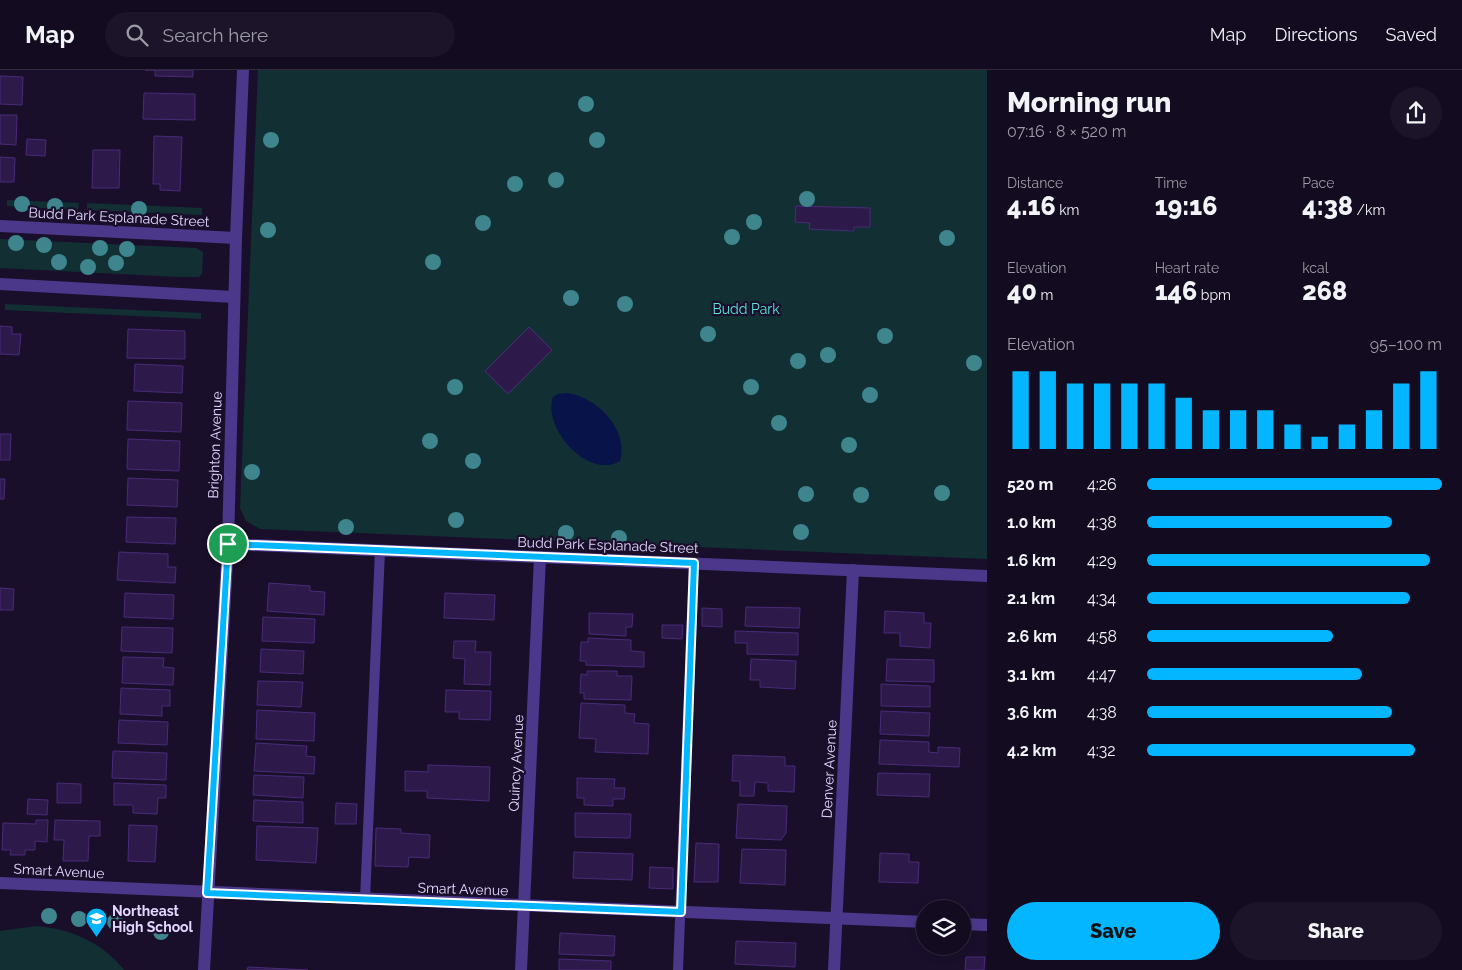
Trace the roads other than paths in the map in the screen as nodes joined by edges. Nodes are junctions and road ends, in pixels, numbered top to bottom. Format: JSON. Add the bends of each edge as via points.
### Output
{"nodes":[{"id":1,"x":243,"y":70,"type":"edge"},
{"id":2,"x":0,"y":226,"type":"edge"},
{"id":3,"x":236,"y":238,"type":"junction"},
{"id":4,"x":0,"y":284,"type":"edge"},
{"id":5,"x":234,"y":297,"type":"junction"},
{"id":6,"x":228,"y":544,"type":"junction"},
{"id":7,"x":380,"y":550,"type":"junction"},
{"id":8,"x":540,"y":557,"type":"junction"},
{"id":9,"x":694,"y":563,"type":"junction"},
{"id":10,"x":853,"y":570,"type":"junction"},
{"id":11,"x":987,"y":576,"type":"edge"},
{"id":12,"x":0,"y":883,"type":"edge"},
{"id":13,"x":207,"y":893,"type":"junction"},
{"id":14,"x":365,"y":900,"type":"junction"},
{"id":15,"x":524,"y":906,"type":"junction"},
{"id":16,"x":681,"y":912,"type":"junction"},
{"id":17,"x":836,"y":918,"type":"junction"},
{"id":18,"x":916,"y":922,"type":"edge"},
{"id":19,"x":971,"y":924,"type":"edge"},
{"id":20,"x":987,"y":925,"type":"edge"},
{"id":21,"x":204,"y":970,"type":"edge"},
{"id":22,"x":522,"y":970,"type":"edge"},
{"id":23,"x":678,"y":970,"type":"edge"},
{"id":24,"x":834,"y":970,"type":"edge"}],
"edges":[{"from":1,"to":3,"type":"street","name":"Brighton Avenue"},
{"from":2,"to":3,"type":"street","name":"Budd Park Esplanade Street"},
{"from":3,"to":5,"type":"street","name":"Brighton Avenue"},
{"from":4,"to":5,"type":"street"},
{"from":5,"to":6,"type":"street","name":"Brighton Avenue"},
{"from":6,"to":7,"type":"street","name":"Budd Park Esplanade Street"},
{"from":6,"to":13,"type":"street","name":"Brighton Avenue"},
{"from":7,"to":8,"type":"street","name":"Budd Park Esplanade Street"},
{"from":7,"to":14,"type":"lane"},
{"from":8,"to":9,"type":"street","name":"Budd Park Esplanade Street"},
{"from":8,"to":15,"type":"street","name":"Quincy Avenue"},
{"from":9,"to":10,"type":"street","name":"Budd Park Esplanade Street"},
{"from":9,"to":16,"type":"lane"},
{"from":10,"to":11,"type":"street","name":"Budd Park Esplanade Street"},
{"from":10,"to":17,"type":"street","name":"Denver Avenue"},
{"from":12,"to":13,"type":"street","name":"Smart Avenue"},
{"from":13,"to":14,"type":"street","name":"Smart Avenue"},
{"from":13,"to":21,"type":"street","name":"Brighton Avenue"},
{"from":14,"to":15,"type":"street","name":"Smart Avenue"},
{"from":15,"to":16,"type":"street","name":"Smart Avenue"},
{"from":15,"to":22,"type":"street","name":"Quincy Avenue"},
{"from":16,"to":17,"type":"street","name":"Smart Avenue"},
{"from":16,"to":23,"type":"lane"},
{"from":17,"to":18,"type":"street","name":"Smart Avenue"},
{"from":17,"to":24,"type":"street","name":"Denver Avenue"},
{"from":19,"to":20,"type":"street"}]}
